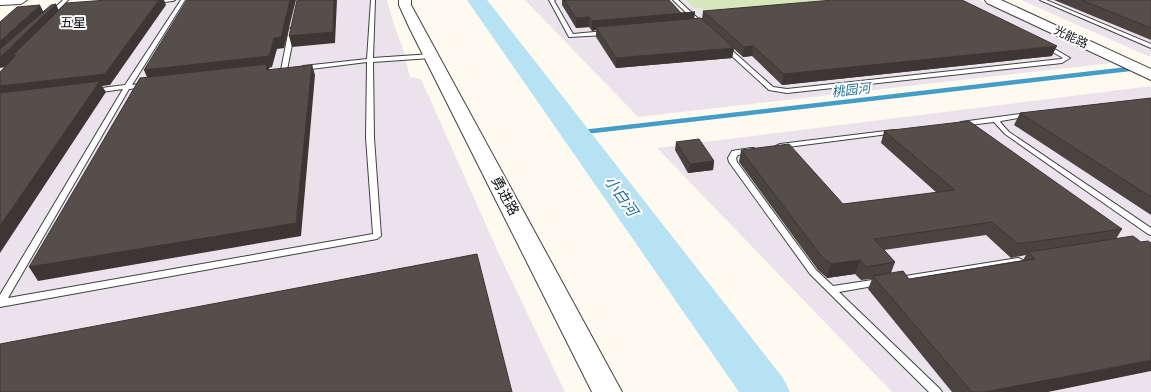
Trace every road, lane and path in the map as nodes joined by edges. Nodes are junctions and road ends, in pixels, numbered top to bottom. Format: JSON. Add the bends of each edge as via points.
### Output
{"nodes":[{"id":1,"x":21,"y":0,"type":"edge"},
{"id":2,"x":66,"y":0,"type":"edge"},
{"id":3,"x":173,"y":0,"type":"edge"},
{"id":4,"x":183,"y":0,"type":"edge"},
{"id":5,"x":373,"y":0,"type":"edge"},
{"id":6,"x":405,"y":0,"type":"edge"},
{"id":7,"x":553,"y":0,"type":"edge"},
{"id":8,"x":675,"y":0,"type":"edge"},
{"id":9,"x":991,"y":0,"type":"edge"},
{"id":10,"x":1042,"y":0,"type":"edge"},
{"id":11,"x":0,"y":1,"type":"edge"},
{"id":12,"x":149,"y":2,"type":"edge"},
{"id":13,"x":699,"y":14,"type":"dead end"},
{"id":14,"x":691,"y":15,"type":"junction"},
{"id":15,"x":44,"y":20,"type":"edge"},
{"id":16,"x":293,"y":23,"type":"edge"},
{"id":17,"x":701,"y":24,"type":"junction"},
{"id":18,"x":694,"y":25,"type":"edge"},
{"id":19,"x":707,"y":30,"type":"edge"},
{"id":20,"x":610,"y":33,"type":"edge"},
{"id":21,"x":719,"y":41,"type":"edge"},
{"id":22,"x":1038,"y":42,"type":"edge"},
{"id":23,"x":1151,"y":46,"type":"edge"},
{"id":24,"x":431,"y":56,"type":"junction"},
{"id":25,"x":370,"y":60,"type":"junction"},
{"id":26,"x":299,"y":68,"type":"edge"},
{"id":27,"x":292,"y":69,"type":"edge"},
{"id":28,"x":284,"y":70,"type":"junction"},
{"id":29,"x":276,"y":71,"type":"edge"},
{"id":30,"x":1151,"y":74,"type":"edge"},
{"id":31,"x":150,"y":85,"type":"edge"},
{"id":32,"x":127,"y":87,"type":"junction"},
{"id":33,"x":87,"y":92,"type":"edge"},
{"id":34,"x":1036,"y":114,"type":"edge"},
{"id":35,"x":998,"y":119,"type":"junction"},
{"id":36,"x":951,"y":125,"type":"edge"},
{"id":37,"x":904,"y":131,"type":"edge"},
{"id":38,"x":1151,"y":232,"type":"edge"},
{"id":39,"x":1026,"y":260,"type":"edge"},
{"id":40,"x":831,"y":290,"type":"junction"},
{"id":41,"x":2,"y":297,"type":"edge"},
{"id":42,"x":607,"y":392,"type":"edge"},
{"id":43,"x":936,"y":392,"type":"edge"}],
"edges":[{"from":1,"to":11,"type":"street"},
{"from":2,"to":15,"type":"lane"},
{"from":3,"to":12,"type":"lane"},
{"from":4,"to":32,"type":"lane"},
{"from":5,"to":25,"type":"lane"},
{"from":6,"to":24,"type":"street","name":"勇进路","via":[[405,5]]},
{"from":7,"to":20,"type":"lane","via":[[571,36]]},
{"from":8,"to":14,"type":"lane"},
{"from":9,"to":30,"type":"street","name":"光能路"},
{"from":10,"to":23,"type":"lane"},
{"from":13,"to":14,"type":"lane"},
{"from":14,"to":17,"type":"lane"},
{"from":16,"to":28,"type":"lane"},
{"from":17,"to":18,"type":"lane"},
{"from":17,"to":19,"type":"lane"},
{"from":21,"to":22,"type":"lane","via":[[771,89],[787,91],[1062,61],[1067,58]]},
{"from":24,"to":25,"type":"lane"},
{"from":24,"to":42,"type":"street","name":"勇进路"},
{"from":25,"to":26,"type":"lane"},
{"from":25,"to":41,"type":"lane","via":[[370,138],[377,236],[0,303]]},
{"from":27,"to":28,"type":"lane"},
{"from":28,"to":29,"type":"lane"},
{"from":31,"to":32,"type":"lane"},
{"from":32,"to":33,"type":"lane"},
{"from":32,"to":41,"type":"lane"},
{"from":34,"to":35,"type":"lane"},
{"from":35,"to":36,"type":"lane"},
{"from":35,"to":38,"type":"lane","via":[[1000,127],[1007,133]]},
{"from":37,"to":40,"type":"lane","via":[[735,153],[732,158],[813,272]]},
{"from":39,"to":40,"type":"lane"},
{"from":40,"to":43,"type":"lane"}]}
